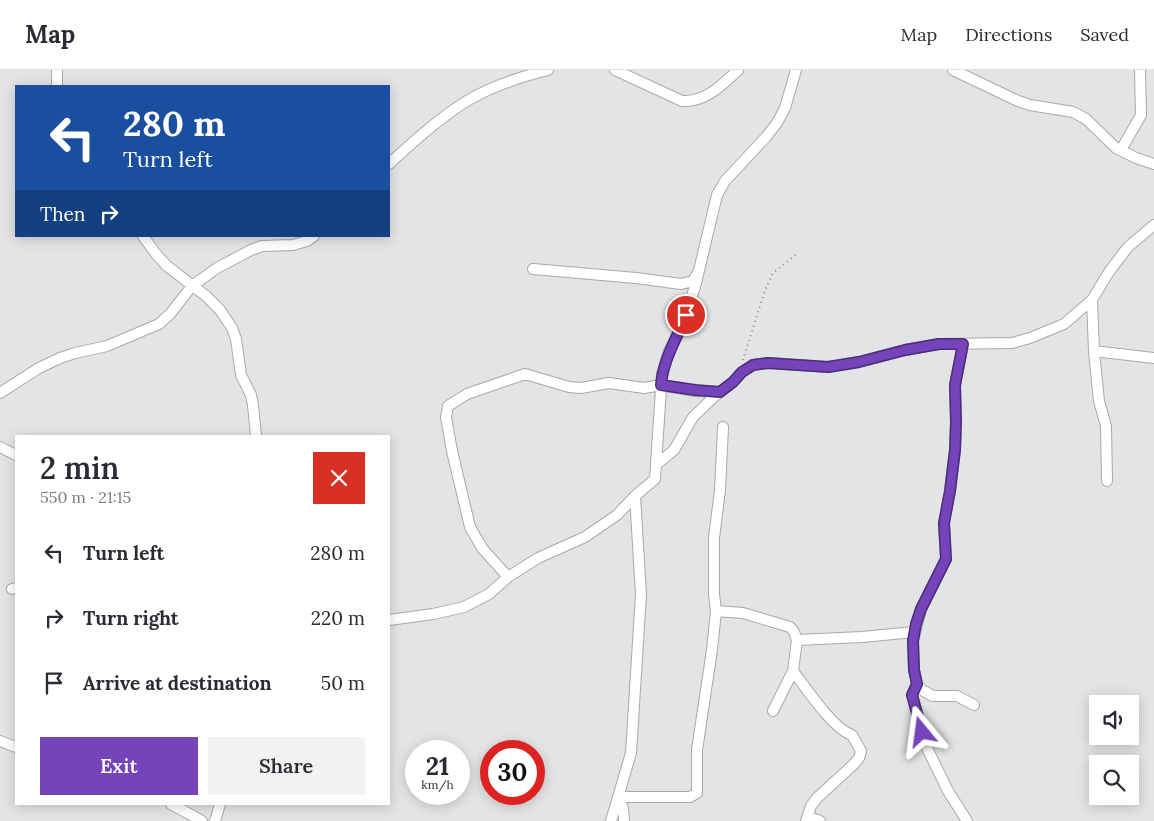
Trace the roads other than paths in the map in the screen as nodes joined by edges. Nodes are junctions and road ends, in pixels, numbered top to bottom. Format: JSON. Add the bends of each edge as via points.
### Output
{"nodes":[{"id":1,"x":57,"y":70,"type":"edge"},
{"id":2,"x":548,"y":70,"type":"edge"},
{"id":3,"x":615,"y":70,"type":"edge"},
{"id":4,"x":738,"y":70,"type":"edge"},
{"id":5,"x":796,"y":70,"type":"edge"},
{"id":6,"x":953,"y":70,"type":"edge"},
{"id":7,"x":1140,"y":70,"type":"edge"},
{"id":8,"x":57,"y":85,"type":"edge"},
{"id":9,"x":1121,"y":150,"type":"junction"},
{"id":10,"x":390,"y":163,"type":"edge"},
{"id":11,"x":1154,"y":164,"type":"edge"},
{"id":12,"x":1154,"y":225,"type":"edge"},
{"id":13,"x":144,"y":237,"type":"edge"},
{"id":14,"x":312,"y":237,"type":"edge"},
{"id":15,"x":533,"y":269,"type":"dead end"},
{"id":16,"x":698,"y":270,"type":"junction"},
{"id":17,"x":192,"y":286,"type":"junction"},
{"id":18,"x":1092,"y":300,"type":"junction"},
{"id":19,"x":963,"y":344,"type":"junction"},
{"id":20,"x":1094,"y":351,"type":"junction"},
{"id":21,"x":1154,"y":358,"type":"edge"},
{"id":22,"x":661,"y":385,"type":"junction"},
{"id":23,"x":720,"y":392,"type":"junction"},
{"id":24,"x":0,"y":393,"type":"edge"},
{"id":25,"x":723,"y":427,"type":"dead end"},
{"id":26,"x":256,"y":435,"type":"edge"},
{"id":27,"x":0,"y":447,"type":"edge"},
{"id":28,"x":15,"y":454,"type":"edge"},
{"id":29,"x":656,"y":465,"type":"junction"},
{"id":30,"x":1106,"y":481,"type":"dead end"},
{"id":31,"x":635,"y":496,"type":"junction"},
{"id":32,"x":508,"y":577,"type":"junction"},
{"id":33,"x":716,"y":611,"type":"junction"},
{"id":34,"x":390,"y":620,"type":"edge"},
{"id":35,"x":914,"y":632,"type":"junction"},
{"id":36,"x":797,"y":640,"type":"junction"},
{"id":37,"x":793,"y":671,"type":"junction"},
{"id":38,"x":917,"y":684,"type":"junction"},
{"id":39,"x":974,"y":705,"type":"dead end"},
{"id":40,"x":773,"y":711,"type":"dead end"},
{"id":41,"x":0,"y":741,"type":"edge"},
{"id":42,"x":15,"y":747,"type":"edge"},
{"id":43,"x":618,"y":797,"type":"junction"},
{"id":44,"x":174,"y":805,"type":"edge"},
{"id":45,"x":220,"y":805,"type":"edge"},
{"id":46,"x":807,"y":819,"type":"edge"},
{"id":47,"x":202,"y":821,"type":"edge"},
{"id":48,"x":215,"y":821,"type":"edge"},
{"id":49,"x":611,"y":821,"type":"edge"},
{"id":50,"x":624,"y":821,"type":"edge"},
{"id":51,"x":820,"y":821,"type":"edge"},
{"id":52,"x":968,"y":821,"type":"edge"}],
"edges":[{"from":1,"to":8,"type":"street"},
{"from":2,"to":10,"type":"street","via":[[475,96]]},
{"from":3,"to":4,"type":"street","via":[[682,101],[693,101],[718,89]]},
{"from":5,"to":16,"type":"street","via":[[786,108],[777,123],[733,170],[717,195]]},
{"from":6,"to":9,"type":"street","via":[[1018,101],[1073,112],[1086,119]]},
{"from":7,"to":9,"type":"street","via":[[1140,115]]},
{"from":9,"to":11,"type":"street"},
{"from":12,"to":18,"type":"street","via":[[1128,247]]},
{"from":13,"to":17,"type":"street","via":[[167,266]]},
{"from":14,"to":17,"type":"street","via":[[293,244],[250,250]]},
{"from":15,"to":16,"type":"street","via":[[680,284],[694,281]]},
{"from":16,"to":22,"type":"street","via":[[686,315],[669,351]]},
{"from":17,"to":24,"type":"street","via":[[159,324],[107,346],[60,358]]},
{"from":17,"to":26,"type":"street","via":[[220,310],[232,328],[241,375],[251,396]]},
{"from":18,"to":19,"type":"street","via":[[1064,324],[1030,338],[1012,343]]},
{"from":18,"to":20,"type":"street"},
{"from":19,"to":23,"type":"street","via":[[939,344],[828,367],[753,365]]},
{"from":19,"to":35,"type":"street","via":[[955,385],[955,450],[944,523],[946,559],[921,609]]},
{"from":20,"to":21,"type":"street"},
{"from":20,"to":30,"type":"street","via":[[1099,401],[1106,426]]},
{"from":22,"to":23,"type":"street"},
{"from":22,"to":29,"type":"street"},
{"from":22,"to":32,"type":"street","via":[[644,388],[609,383],[581,388],[525,374],[467,394],[448,406],[446,418],[452,451],[470,527],[482,548]]},
{"from":23,"to":29,"type":"street","via":[[693,417],[674,450]]},
{"from":25,"to":33,"type":"street","via":[[714,538]]},
{"from":27,"to":28,"type":"street"},
{"from":29,"to":31,"type":"street","via":[[655,479]]},
{"from":31,"to":32,"type":"street","via":[[617,515],[585,537],[538,558]]},
{"from":31,"to":43,"type":"street","via":[[640,603],[631,753]]},
{"from":32,"to":34,"type":"street","via":[[489,594],[464,606]]},
{"from":33,"to":36,"type":"street","via":[[743,613],[790,627]]},
{"from":33,"to":43,"type":"street","via":[[697,750],[697,793],[690,797]]},
{"from":35,"to":36,"type":"street"},
{"from":35,"to":38,"type":"street"},
{"from":36,"to":37,"type":"street"},
{"from":37,"to":40,"type":"street"},
{"from":37,"to":46,"type":"street","via":[[825,713],[845,733],[852,735],[861,751],[856,763],[817,798]]},
{"from":38,"to":39,"type":"street","via":[[926,694],[957,696]]},
{"from":38,"to":52,"type":"street","via":[[912,695],[928,750],[948,791]]},
{"from":41,"to":42,"type":"street"},
{"from":43,"to":49,"type":"street"},
{"from":43,"to":50,"type":"street"},
{"from":44,"to":47,"type":"street"},
{"from":45,"to":48,"type":"street"},
{"from":46,"to":51,"type":"street"}]}
